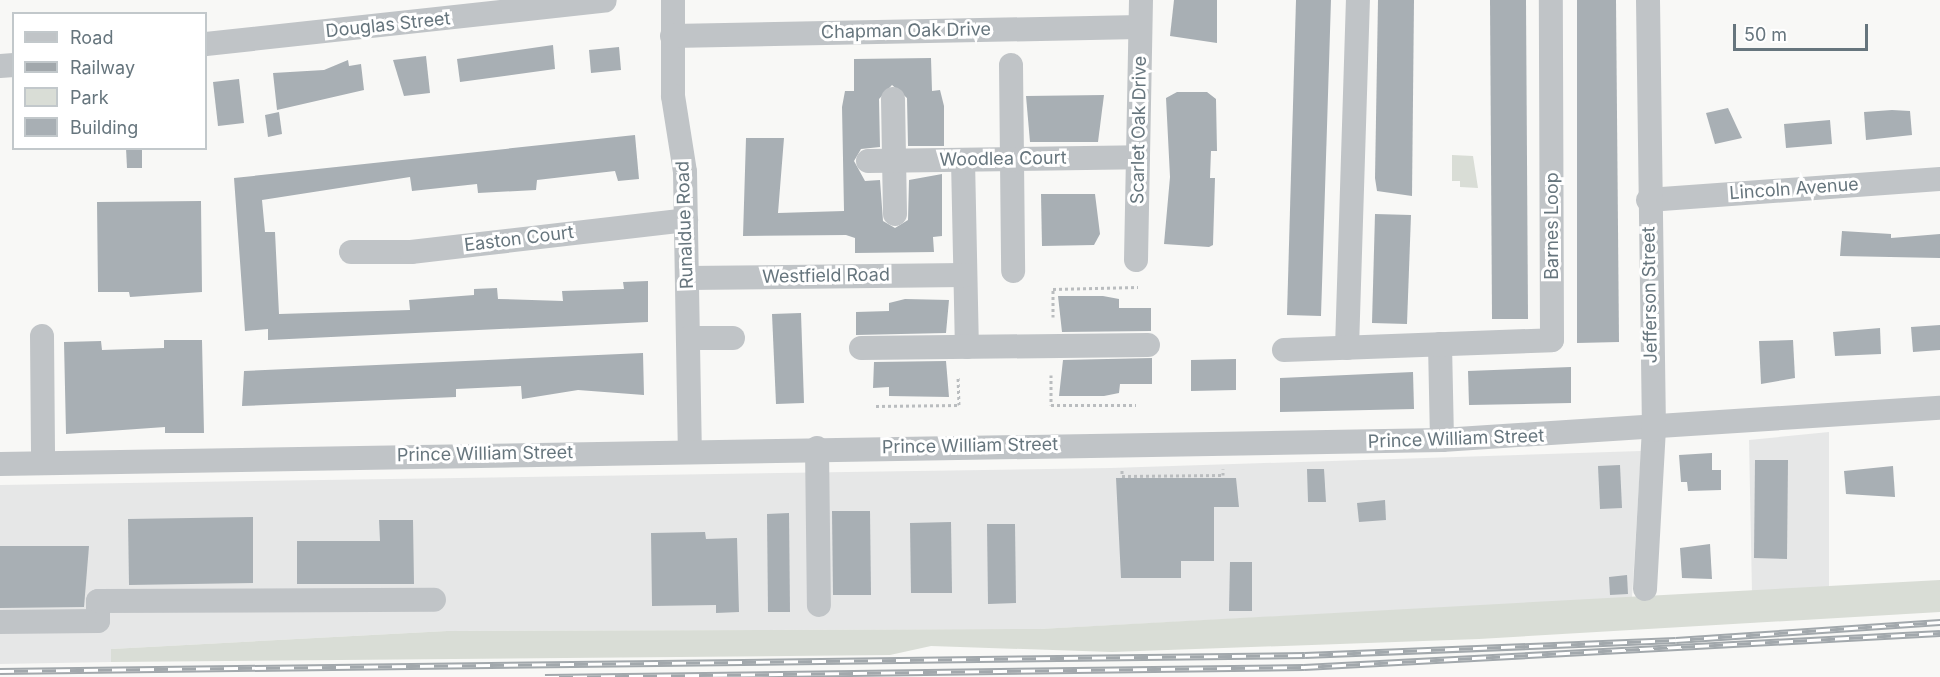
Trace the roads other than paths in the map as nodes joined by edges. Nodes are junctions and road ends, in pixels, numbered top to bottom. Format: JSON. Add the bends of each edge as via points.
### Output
{"nodes":[{"id":1,"x":673,"y":0,"type":"edge"},
{"id":2,"x":1141,"y":0,"type":"edge"},
{"id":3,"x":1358,"y":0,"type":"edge"},
{"id":4,"x":1551,"y":0,"type":"edge"},
{"id":5,"x":1648,"y":0,"type":"edge"},
{"id":6,"x":605,"y":2,"type":"edge"},
{"id":7,"x":1140,"y":27,"type":"junction"},
{"id":8,"x":672,"y":36,"type":"junction"},
{"id":9,"x":207,"y":44,"type":"edge"},
{"id":10,"x":1011,"y":65,"type":"dead end"},
{"id":11,"x":893,"y":99,"type":"dead end"},
{"id":12,"x":1138,"y":157,"type":"junction"},
{"id":13,"x":1012,"y":159,"type":"junction"},
{"id":14,"x":894,"y":160,"type":"junction"},
{"id":15,"x":963,"y":160,"type":"junction"},
{"id":16,"x":868,"y":161,"type":"dead end"},
{"id":17,"x":1940,"y":179,"type":"edge"},
{"id":18,"x":1648,"y":200,"type":"junction"},
{"id":19,"x":895,"y":214,"type":"dead end"},
{"id":20,"x":686,"y":220,"type":"junction"},
{"id":21,"x":351,"y":252,"type":"dead end"},
{"id":22,"x":1136,"y":260,"type":"dead end"},
{"id":23,"x":1013,"y":271,"type":"dead end"},
{"id":24,"x":965,"y":275,"type":"junction"},
{"id":25,"x":687,"y":278,"type":"junction"},
{"id":26,"x":42,"y":336,"type":"dead end"},
{"id":27,"x":688,"y":338,"type":"junction"},
{"id":28,"x":733,"y":338,"type":"dead end"},
{"id":29,"x":1440,"y":344,"type":"junction"},
{"id":30,"x":1148,"y":345,"type":"dead end"},
{"id":31,"x":967,"y":347,"type":"junction"},
{"id":32,"x":861,"y":348,"type":"dead end"},
{"id":33,"x":1347,"y":348,"type":"junction"},
{"id":34,"x":1284,"y":350,"type":"dead end"},
{"id":35,"x":1940,"y":408,"type":"edge"},
{"id":36,"x":1654,"y":430,"type":"junction"},
{"id":37,"x":1442,"y":441,"type":"junction"},
{"id":38,"x":817,"y":448,"type":"junction"},
{"id":39,"x":690,"y":450,"type":"junction"},
{"id":40,"x":43,"y":463,"type":"junction"},
{"id":41,"x":0,"y":464,"type":"edge"},
{"id":42,"x":1645,"y":589,"type":"dead end"},
{"id":43,"x":434,"y":600,"type":"dead end"},
{"id":44,"x":819,"y":605,"type":"dead end"},
{"id":45,"x":0,"y":622,"type":"edge"}],
"edges":[{"from":1,"to":8,"type":"street","name":"Runaldue Road"},
{"from":2,"to":7,"type":"street","name":"Scarlet Oak Drive"},
{"from":3,"to":33,"type":"street"},
{"from":4,"to":29,"type":"street","name":"Barnes Loop","via":[[1552,340]]},
{"from":5,"to":18,"type":"street","name":"Jefferson Street"},
{"from":6,"to":9,"type":"street","name":"Douglas Street"},
{"from":7,"to":8,"type":"street","name":"Chapman Oak Drive"},
{"from":7,"to":12,"type":"street","name":"Scarlet Oak Drive"},
{"from":8,"to":20,"type":"street","name":"Runaldue Road"},
{"from":10,"to":13,"type":"street"},
{"from":11,"to":14,"type":"street"},
{"from":12,"to":13,"type":"street","name":"Woodlea Court"},
{"from":12,"to":22,"type":"street","name":"Scarlet Oak Drive"},
{"from":13,"to":15,"type":"street","name":"Woodlea Court"},
{"from":13,"to":23,"type":"street"},
{"from":14,"to":15,"type":"street","name":"Woodlea Court"},
{"from":14,"to":16,"type":"street","name":"Woodlea Court"},
{"from":14,"to":19,"type":"street"},
{"from":15,"to":24,"type":"street"},
{"from":17,"to":18,"type":"street","name":"Lincoln Avenue"},
{"from":18,"to":36,"type":"street","name":"Jefferson Street"},
{"from":20,"to":21,"type":"street","name":"Easton Court","via":[[404,253]]},
{"from":20,"to":25,"type":"street","name":"Runaldue Road"},
{"from":24,"to":25,"type":"street","name":"Westfield Road"},
{"from":24,"to":31,"type":"street"},
{"from":25,"to":27,"type":"street","name":"Runaldue Road"},
{"from":26,"to":40,"type":"street"},
{"from":27,"to":28,"type":"street"},
{"from":27,"to":39,"type":"street","name":"Runaldue Road"},
{"from":29,"to":33,"type":"street","name":"Barnes Loop"},
{"from":29,"to":37,"type":"street"},
{"from":30,"to":31,"type":"street"},
{"from":31,"to":32,"type":"street"},
{"from":33,"to":34,"type":"street","name":"Barnes Loop"},
{"from":35,"to":36,"type":"street","name":"Prince William Street"},
{"from":36,"to":37,"type":"street","name":"Prince William Street"},
{"from":36,"to":42,"type":"street","name":"Jefferson Street"},
{"from":37,"to":38,"type":"street","name":"Prince William Street"},
{"from":38,"to":39,"type":"street","name":"Prince William Street"},
{"from":38,"to":44,"type":"street"},
{"from":39,"to":40,"type":"street","name":"Prince William Street"},
{"from":40,"to":41,"type":"street","name":"Prince William Street"},
{"from":43,"to":45,"type":"street","via":[[98,601],[98,621]]}]}
